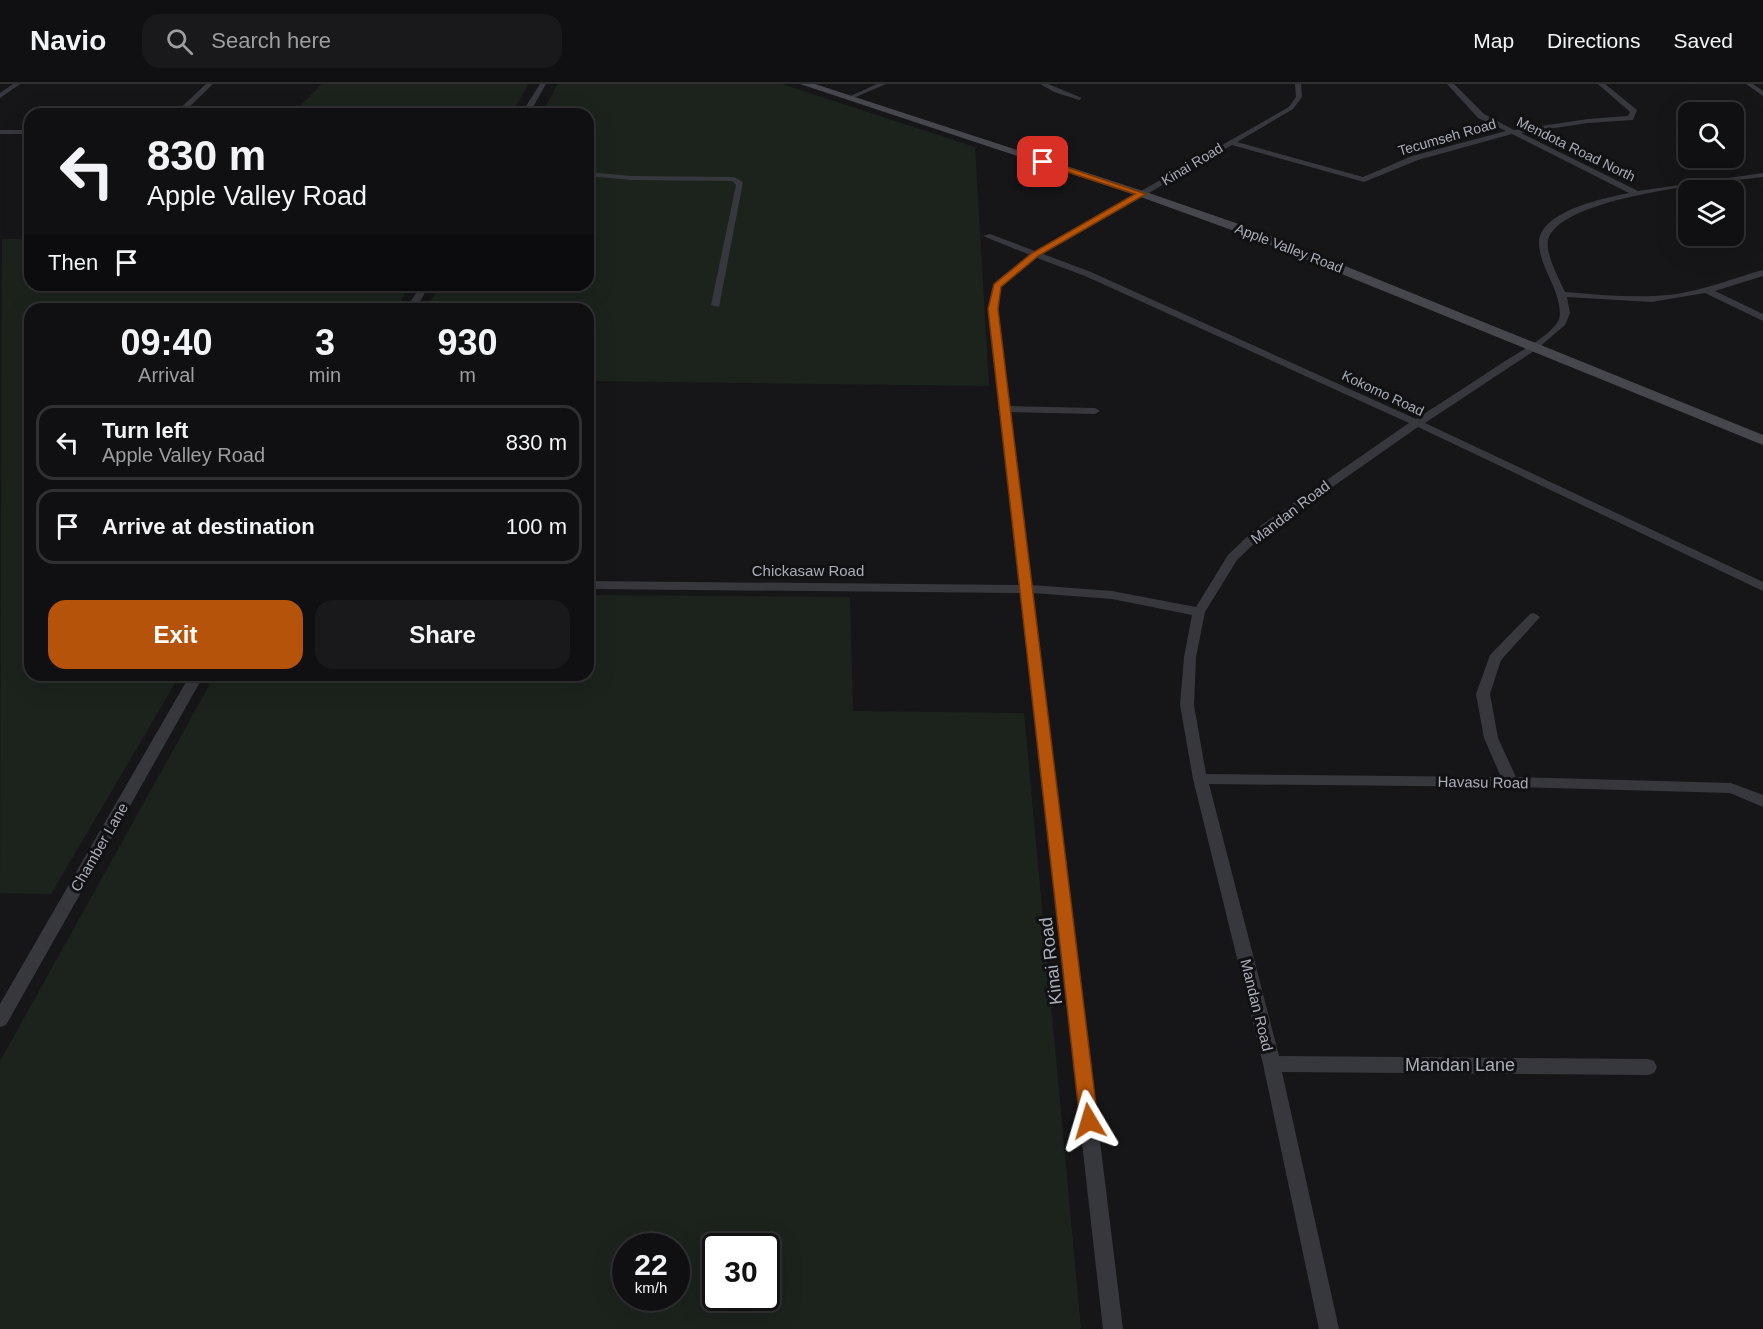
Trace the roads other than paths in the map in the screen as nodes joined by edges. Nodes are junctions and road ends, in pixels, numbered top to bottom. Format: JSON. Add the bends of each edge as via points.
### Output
{"nodes":[{"id":1,"x":17,"y":84,"type":"edge"},
{"id":2,"x":210,"y":84,"type":"edge"},
{"id":3,"x":543,"y":84,"type":"edge"},
{"id":4,"x":805,"y":84,"type":"edge"},
{"id":5,"x":883,"y":84,"type":"edge"},
{"id":6,"x":1042,"y":84,"type":"edge"},
{"id":7,"x":1298,"y":84,"type":"edge"},
{"id":8,"x":1450,"y":84,"type":"edge"},
{"id":9,"x":1601,"y":84,"type":"edge"},
{"id":10,"x":1749,"y":84,"type":"edge"},
{"id":11,"x":1763,"y":94,"type":"edge"},
{"id":12,"x":0,"y":96,"type":"edge"},
{"id":13,"x":849,"y":98,"type":"junction"},
{"id":14,"x":1080,"y":98,"type":"dead end"},
{"id":15,"x":184,"y":108,"type":"edge"},
{"id":16,"x":529,"y":108,"type":"edge"},
{"id":17,"x":0,"y":132,"type":"edge"},
{"id":18,"x":24,"y":132,"type":"edge"},
{"id":19,"x":1512,"y":132,"type":"junction"},
{"id":20,"x":1230,"y":142,"type":"junction"},
{"id":21,"x":594,"y":175,"type":"edge"},
{"id":22,"x":1763,"y":175,"type":"edge"},
{"id":23,"x":1636,"y":193,"type":"junction"},
{"id":24,"x":1142,"y":194,"type":"junction"},
{"id":25,"x":987,"y":236,"type":"dead end"},
{"id":26,"x":1035,"y":255,"type":"junction"},
{"id":27,"x":1763,"y":273,"type":"edge"},
{"id":28,"x":1706,"y":290,"type":"junction"},
{"id":29,"x":1562,"y":294,"type":"junction"},
{"id":30,"x":716,"y":305,"type":"dead end"},
{"id":31,"x":1763,"y":318,"type":"edge"},
{"id":32,"x":1534,"y":347,"type":"junction"},
{"id":33,"x":1003,"y":409,"type":"junction"},
{"id":34,"x":1095,"y":411,"type":"dead end"},
{"id":35,"x":1416,"y":423,"type":"junction"},
{"id":36,"x":1763,"y":440,"type":"edge"},
{"id":37,"x":594,"y":585,"type":"edge"},
{"id":38,"x":1763,"y":587,"type":"edge"},
{"id":39,"x":1027,"y":589,"type":"junction"},
{"id":40,"x":1199,"y":612,"type":"junction"},
{"id":41,"x":1534,"y":617,"type":"dead end"},
{"id":42,"x":194,"y":681,"type":"edge"},
{"id":43,"x":1200,"y":779,"type":"junction"},
{"id":44,"x":1511,"y":782,"type":"junction"},
{"id":45,"x":1763,"y":801,"type":"edge"},
{"id":46,"x":0,"y":1020,"type":"edge"},
{"id":47,"x":1272,"y":1064,"type":"junction"},
{"id":48,"x":1648,"y":1067,"type":"dead end"},
{"id":49,"x":1113,"y":1329,"type":"edge"},
{"id":50,"x":1329,"y":1329,"type":"edge"}],
"edges":[{"from":1,"to":12,"type":"street"},
{"from":2,"to":15,"type":"street"},
{"from":3,"to":16,"type":"street"},
{"from":4,"to":13,"type":"main road","name":"Apple Valley Road"},
{"from":5,"to":13,"type":"street"},
{"from":6,"to":14,"type":"street"},
{"from":7,"to":20,"type":"street","name":"Kinai Road","via":[[1299,97],[1291,108]]},
{"from":8,"to":19,"type":"street","name":"Mendota Road North","via":[[1481,116]]},
{"from":9,"to":19,"type":"street","name":"Tecumseh Road","via":[[1634,112],[1630,118]]},
{"from":10,"to":11,"type":"street"},
{"from":13,"to":24,"type":"main road","name":"Apple Valley Road"},
{"from":17,"to":18,"type":"street"},
{"from":19,"to":20,"type":"street","name":"Tecumseh Road","via":[[1415,158],[1364,180]]},
{"from":19,"to":23,"type":"street","name":"Mendota Road North"},
{"from":20,"to":24,"type":"street","name":"Kinai Road"},
{"from":21,"to":30,"type":"street","via":[[734,179],[740,184]]},
{"from":22,"to":23,"type":"street","name":"Mandan Road"},
{"from":23,"to":29,"type":"street","name":"Mandan Road","via":[[1569,213],[1551,226],[1543,243]]},
{"from":24,"to":26,"type":"street","name":"Kinai Road"},
{"from":24,"to":32,"type":"main road","name":"Apple Valley Road","via":[[1251,233]]},
{"from":25,"to":26,"type":"street","name":"Kokomo Road"},
{"from":26,"to":33,"type":"street","name":"Kinai Road","via":[[997,286],[993,309]]},
{"from":26,"to":35,"type":"street","name":"Kokomo Road","via":[[1088,274]]},
{"from":27,"to":28,"type":"street"},
{"from":28,"to":29,"type":"street","via":[[1664,298]]},
{"from":28,"to":31,"type":"street"},
{"from":29,"to":32,"type":"street","name":"Mandan Road","via":[[1562,323]]},
{"from":32,"to":35,"type":"street","name":"Mandan Road"},
{"from":32,"to":36,"type":"main road","name":"Apple Valley Road"},
{"from":33,"to":34,"type":"street"},
{"from":33,"to":39,"type":"street","name":"Kinai Road"},
{"from":35,"to":38,"type":"street","name":"Kokomo Road"},
{"from":35,"to":40,"type":"street","name":"Mandan Road","via":[[1257,534],[1232,558]]},
{"from":37,"to":39,"type":"street","name":"Chickasaw Road"},
{"from":39,"to":40,"type":"street","via":[[1112,595]]},
{"from":39,"to":49,"type":"street","name":"Kinai Road"},
{"from":40,"to":43,"type":"street","name":"Mandan Road","via":[[1190,657],[1187,705]]},
{"from":41,"to":44,"type":"street","via":[[1495,658],[1483,694],[1491,738]]},
{"from":42,"to":46,"type":"street","name":"Chamber Lane"},
{"from":43,"to":44,"type":"street","name":"Havasu Road"},
{"from":43,"to":47,"type":"street","name":"Mandan Road"},
{"from":44,"to":45,"type":"street","name":"Havasu Road","via":[[1731,788]]},
{"from":47,"to":48,"type":"street","name":"Mandan Lane"},
{"from":47,"to":50,"type":"street","name":"Mandan Road"}]}
